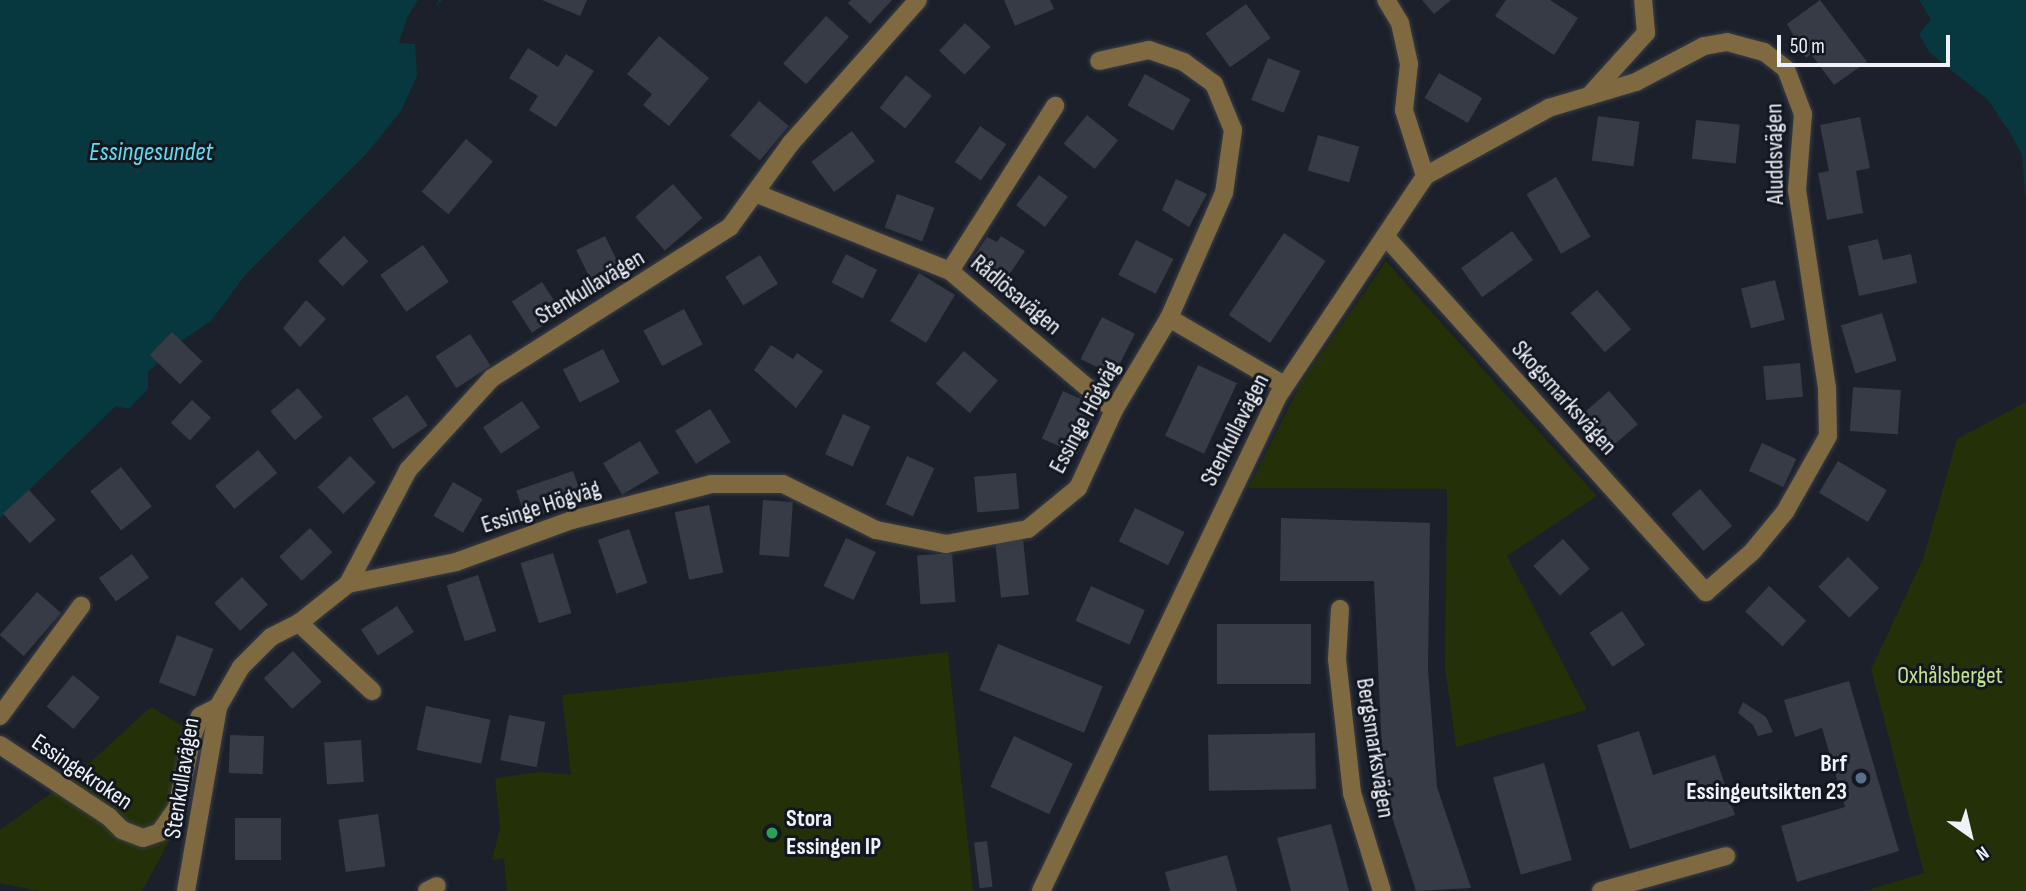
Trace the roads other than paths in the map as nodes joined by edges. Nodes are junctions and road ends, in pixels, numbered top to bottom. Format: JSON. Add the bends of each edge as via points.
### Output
{"nodes":[{"id":1,"x":918,"y":0,"type":"edge"},
{"id":2,"x":1386,"y":0,"type":"edge"},
{"id":3,"x":1643,"y":0,"type":"edge"},
{"id":4,"x":1100,"y":61,"type":"dead end"},
{"id":5,"x":1586,"y":98,"type":"junction"},
{"id":6,"x":1055,"y":106,"type":"dead end"},
{"id":7,"x":1425,"y":176,"type":"junction"},
{"id":8,"x":755,"y":193,"type":"junction"},
{"id":9,"x":1386,"y":237,"type":"junction"},
{"id":10,"x":950,"y":271,"type":"junction"},
{"id":11,"x":1169,"y":318,"type":"junction"},
{"id":12,"x":1284,"y":385,"type":"junction"},
{"id":13,"x":1114,"y":410,"type":"junction"},
{"id":14,"x":348,"y":584,"type":"junction"},
{"id":15,"x":1706,"y":592,"type":"joint"},
{"id":16,"x":81,"y":606,"type":"dead end"},
{"id":17,"x":1340,"y":609,"type":"dead end"},
{"id":18,"x":299,"y":623,"type":"junction"},
{"id":19,"x":372,"y":691,"type":"dead end"},
{"id":20,"x":218,"y":707,"type":"junction"},
{"id":21,"x":0,"y":716,"type":"edge"},
{"id":22,"x":0,"y":745,"type":"edge"},
{"id":23,"x":1726,"y":856,"type":"dead end"},
{"id":24,"x":186,"y":891,"type":"edge"},
{"id":25,"x":1041,"y":891,"type":"edge"},
{"id":26,"x":1382,"y":891,"type":"edge"},
{"id":27,"x":1601,"y":891,"type":"edge"}],
"edges":[{"from":1,"to":8,"type":"street","name":"Stenkullavägen","via":[[791,143]]},
{"from":2,"to":7,"type":"street","via":[[1400,23],[1409,64],[1404,110]]},
{"from":3,"to":5,"type":"street","via":[[1646,33]]},
{"from":4,"to":11,"type":"street","name":"Essinge Högväg","via":[[1149,50],[1184,62],[1214,84],[1233,130],[1224,192]]},
{"from":5,"to":7,"type":"street","name":"Aluddsvägen","via":[[1549,108]]},
{"from":5,"to":15,"type":"street","name":"Aluddsvägen","via":[[1636,82],[1704,47],[1727,42],[1764,52],[1786,69],[1798,92],[1803,114],[1797,190],[1827,388],[1828,436],[1785,512],[1752,552]]},
{"from":6,"to":10,"type":"street"},
{"from":7,"to":9,"type":"street","name":"Stenkullavägen"},
{"from":8,"to":10,"type":"street","name":"Rådlösavägen"},
{"from":8,"to":14,"type":"street","name":"Stenkullavägen","via":[[730,227],[492,378],[408,470]]},
{"from":9,"to":12,"type":"street","name":"Stenkullavägen"},
{"from":9,"to":15,"type":"street","name":"Skogsmarksvägen"},
{"from":10,"to":13,"type":"street","name":"Rådlösavägen"},
{"from":11,"to":12,"type":"street"},
{"from":11,"to":13,"type":"street","name":"Essinge Högväg"},
{"from":12,"to":25,"type":"street","name":"Stenkullavägen"},
{"from":13,"to":14,"type":"street","name":"Essinge Högväg","via":[[1078,488],[1028,530],[947,544],[876,530],[783,484],[711,484],[572,520],[456,562]]},
{"from":14,"to":18,"type":"street","name":"Stenkullavägen"},
{"from":16,"to":21,"type":"street"},
{"from":17,"to":26,"type":"street","name":"Bergsmarksvägen","via":[[1337,659],[1350,782]]},
{"from":18,"to":19,"type":"street"},
{"from":18,"to":20,"type":"street","name":"Stenkullavägen","via":[[271,637],[241,667]]},
{"from":20,"to":22,"type":"street","name":"Essingekroken","via":[[200,716],[177,808],[160,832],[143,838],[122,830]]},
{"from":20,"to":24,"type":"street","name":"Stenkullavägen"},
{"from":23,"to":27,"type":"street"}]}
